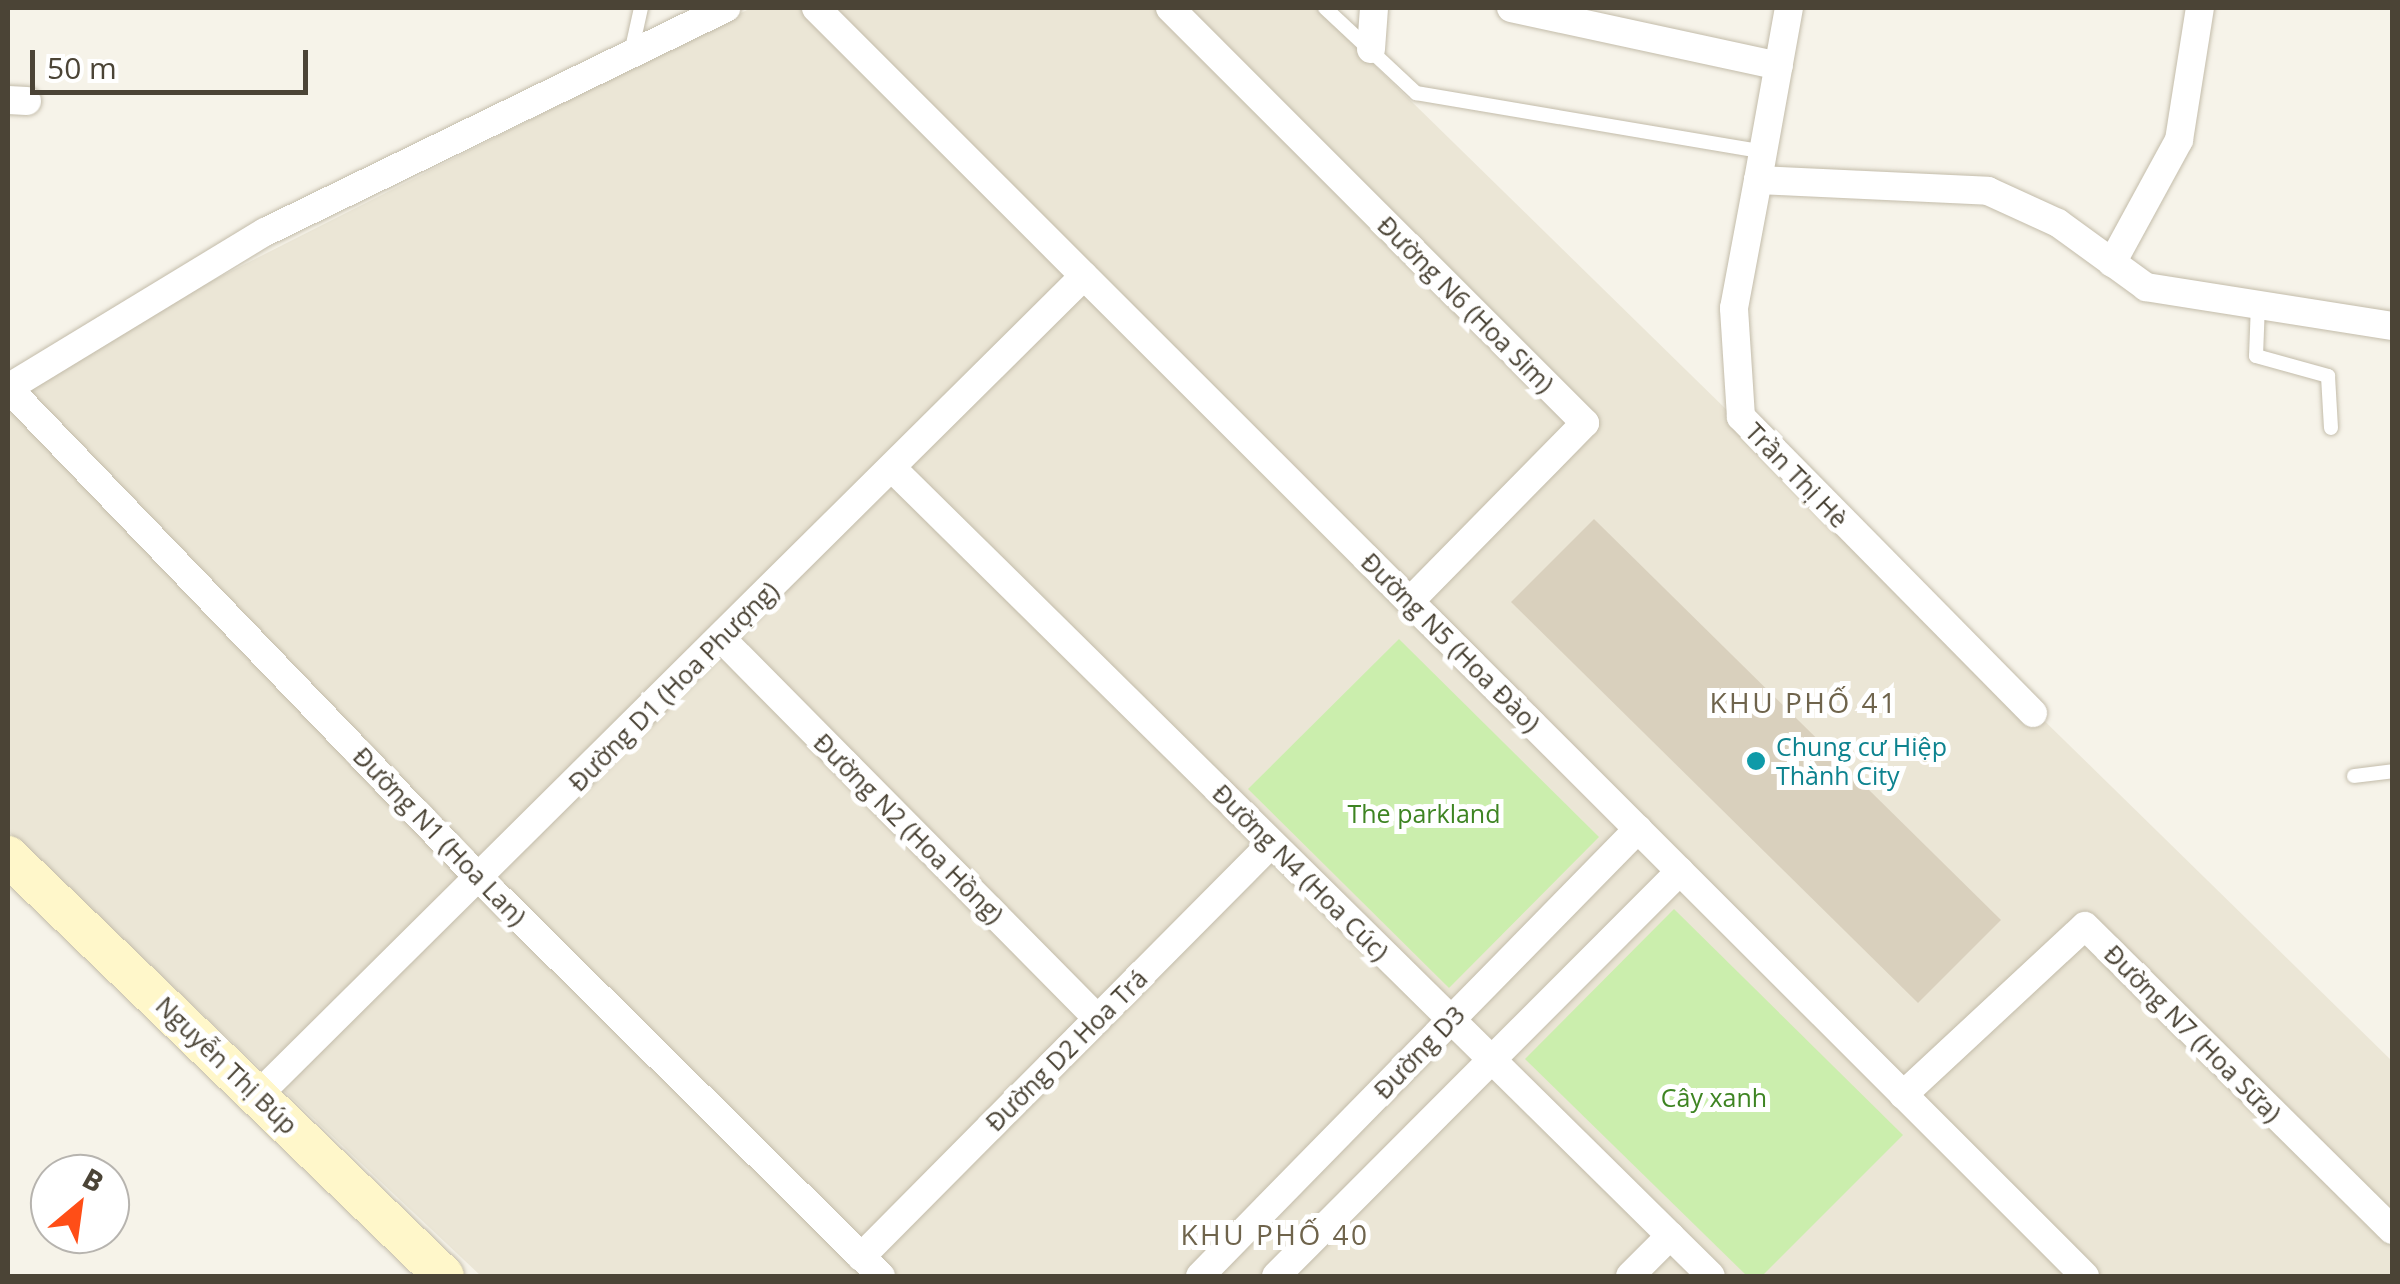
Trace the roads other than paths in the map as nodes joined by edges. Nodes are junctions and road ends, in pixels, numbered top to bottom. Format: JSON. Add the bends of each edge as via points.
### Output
{"nodes":[{"id":1,"x":641,"y":8,"type":"edge"},
{"id":2,"x":726,"y":8,"type":"edge"},
{"id":3,"x":816,"y":8,"type":"edge"},
{"id":4,"x":1170,"y":8,"type":"edge"},
{"id":5,"x":1325,"y":8,"type":"edge"},
{"id":6,"x":1374,"y":8,"type":"edge"},
{"id":7,"x":1511,"y":8,"type":"edge"},
{"id":8,"x":1789,"y":8,"type":"edge"},
{"id":9,"x":2200,"y":8,"type":"edge"},
{"id":10,"x":1370,"y":49,"type":"junction"},
{"id":11,"x":631,"y":53,"type":"junction"},
{"id":12,"x":1778,"y":66,"type":"junction"},
{"id":13,"x":1763,"y":152,"type":"junction"},
{"id":14,"x":1758,"y":180,"type":"junction"},
{"id":15,"x":2112,"y":263,"type":"junction"},
{"id":16,"x":1084,"y":276,"type":"junction"},
{"id":17,"x":2258,"y":304,"type":"junction"},
{"id":18,"x":2392,"y":326,"type":"edge"},
{"id":19,"x":8,"y":388,"type":"edge"},
{"id":20,"x":2330,"y":428,"type":"dead end"},
{"id":21,"x":892,"y":468,"type":"junction"},
{"id":22,"x":1410,"y":601,"type":"junction"},
{"id":23,"x":722,"y":638,"type":"junction"},
{"id":24,"x":2033,"y":712,"type":"dead end"},
{"id":25,"x":2392,"y":771,"type":"edge"},
{"id":26,"x":2354,"y":776,"type":"dead end"},
{"id":27,"x":1638,"y":829,"type":"junction"},
{"id":28,"x":1272,"y":843,"type":"junction"},
{"id":29,"x":8,"y":856,"type":"edge"},
{"id":30,"x":1680,"y":871,"type":"junction"},
{"id":31,"x":480,"y":879,"type":"junction"},
{"id":32,"x":1098,"y":1019,"type":"junction"},
{"id":33,"x":1451,"y":1020,"type":"junction"},
{"id":34,"x":1492,"y":1060,"type":"junction"},
{"id":35,"x":259,"y":1094,"type":"junction"},
{"id":36,"x":1904,"y":1095,"type":"junction"},
{"id":37,"x":2392,"y":1230,"type":"edge"},
{"id":38,"x":1670,"y":1236,"type":"junction"},
{"id":39,"x":871,"y":1267,"type":"edge"},
{"id":40,"x":444,"y":1276,"type":"edge"},
{"id":41,"x":1200,"y":1276,"type":"edge"},
{"id":42,"x":1276,"y":1276,"type":"edge"},
{"id":43,"x":1630,"y":1276,"type":"edge"},
{"id":44,"x":1711,"y":1276,"type":"edge"},
{"id":45,"x":2085,"y":1276,"type":"edge"}],
"edges":[{"from":1,"to":11,"type":"lane"},
{"from":2,"to":11,"type":"street"},
{"from":3,"to":16,"type":"street","name":"Đường N5 (Hoa Đào)"},
{"from":4,"to":22,"type":"street","name":"Đường N6 (Hoa Sim)","via":[[1586,423]]},
{"from":5,"to":10,"type":"lane"},
{"from":6,"to":10,"type":"street"},
{"from":7,"to":12,"type":"street"},
{"from":8,"to":12,"type":"street","name":"Trần Thị Hè"},
{"from":9,"to":15,"type":"street","via":[[2179,140]]},
{"from":10,"to":13,"type":"lane","via":[[1416,93]]},
{"from":11,"to":19,"type":"street","via":[[265,232]]},
{"from":12,"to":13,"type":"street","name":"Trần Thị Hè"},
{"from":13,"to":14,"type":"street","name":"Trần Thị Hè"},
{"from":14,"to":15,"type":"street","via":[[1988,191],[2058,223]]},
{"from":14,"to":24,"type":"street","name":"Trần Thị Hè","via":[[1734,308],[1736,409]]},
{"from":15,"to":17,"type":"street","via":[[2146,287]]},
{"from":16,"to":21,"type":"street","name":"Đường D1 (Hoa Phượng)"},
{"from":16,"to":22,"type":"street","name":"Đường N5 (Hoa Đào)"},
{"from":17,"to":18,"type":"street"},
{"from":17,"to":20,"type":"lane","via":[[2256,356],[2328,376]]},
{"from":19,"to":31,"type":"street","name":"Đường N1 (Hoa Lan)"},
{"from":21,"to":23,"type":"street","name":"Đường D1 (Hoa Phượng)"},
{"from":21,"to":28,"type":"street","name":"Đường N4 (Hoa Cúc)"},
{"from":22,"to":27,"type":"street","name":"Đường N5 (Hoa Đào)"},
{"from":23,"to":31,"type":"street","name":"Đường D1 (Hoa Phượng)"},
{"from":23,"to":32,"type":"street","name":"Đường N2 (Hoa Hồng)"},
{"from":25,"to":26,"type":"lane"},
{"from":27,"to":30,"type":"street","name":"Đường N5 (Hoa Đào)"},
{"from":27,"to":33,"type":"street","name":"Đường D3"},
{"from":28,"to":32,"type":"street","name":"Đường D2 Hoa Trá"},
{"from":28,"to":33,"type":"street","name":"Đường N4 (Hoa Cúc)"},
{"from":29,"to":35,"type":"street","name":"Nguyễn Thị Búp"},
{"from":30,"to":34,"type":"street"},
{"from":30,"to":36,"type":"street","name":"Đường N5 (Hoa Đào)"},
{"from":31,"to":35,"type":"street","name":"Đường D1 (Hoa Phượng)"},
{"from":31,"to":39,"type":"street","name":"Đường N1 (Hoa Lan)"},
{"from":32,"to":39,"type":"street","name":"Đường D2 Hoa Trá"},
{"from":33,"to":34,"type":"street","name":"Đường N4 (Hoa Cúc)"},
{"from":33,"to":41,"type":"street","name":"Đường D3"},
{"from":34,"to":38,"type":"street","name":"Đường N4 (Hoa Cúc)"},
{"from":34,"to":42,"type":"street"},
{"from":35,"to":40,"type":"street","name":"Nguyễn Thị Búp"},
{"from":36,"to":37,"type":"street","name":"Đường N7 (Hoa Sữa)","via":[[2085,926]]},
{"from":36,"to":45,"type":"street","name":"Đường N5 (Hoa Đào)"},
{"from":38,"to":43,"type":"street"},
{"from":38,"to":44,"type":"street","name":"Đường N4 (Hoa Cúc)"}]}
